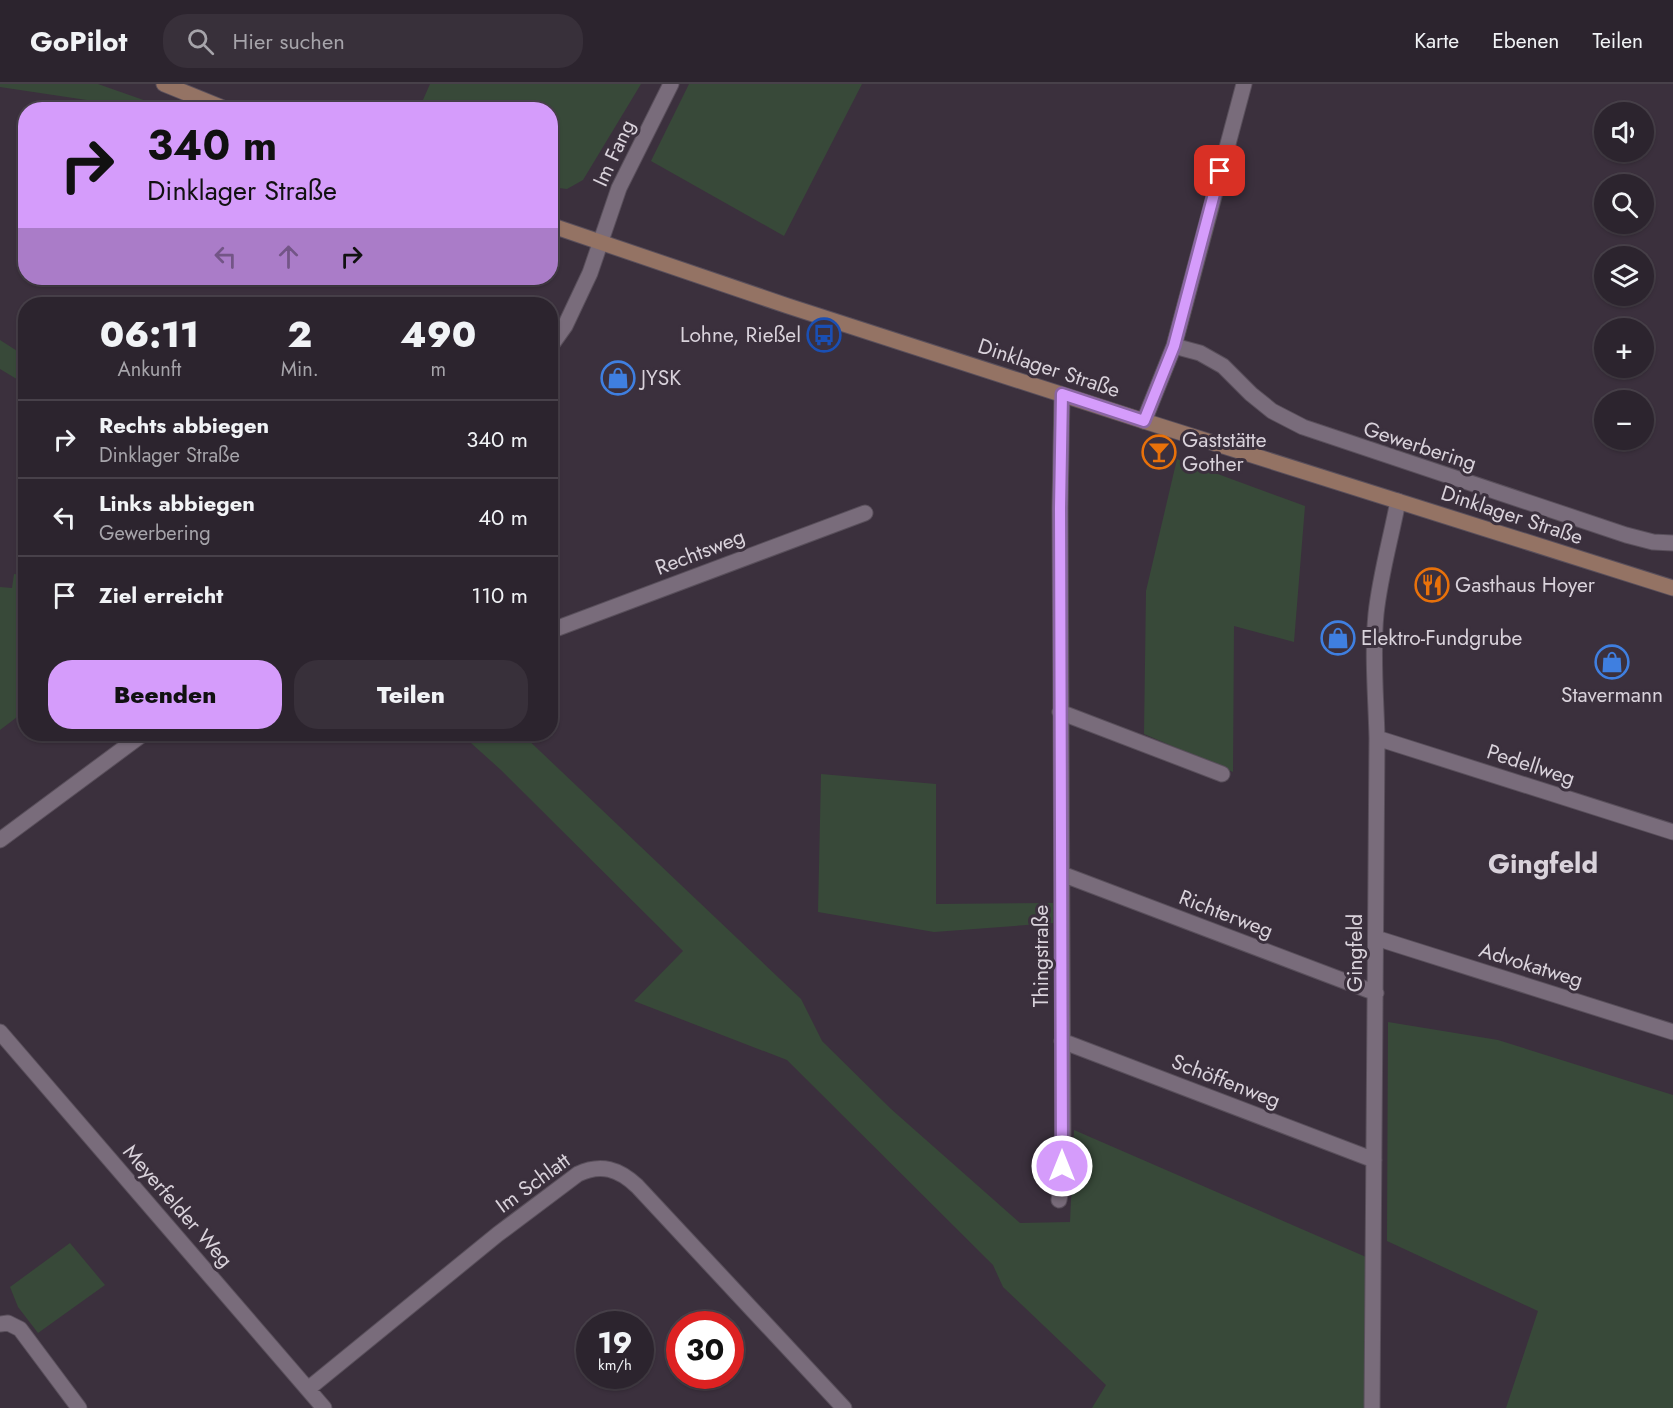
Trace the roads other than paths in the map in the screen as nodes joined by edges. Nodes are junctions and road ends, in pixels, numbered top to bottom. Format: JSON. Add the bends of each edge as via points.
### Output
{"nodes":[{"id":1,"x":164,"y":84,"type":"edge"},
{"id":2,"x":671,"y":84,"type":"edge"},
{"id":3,"x":1244,"y":84,"type":"edge"},
{"id":4,"x":208,"y":102,"type":"edge"},
{"id":5,"x":558,"y":228,"type":"edge"},
{"id":6,"x":600,"y":243,"type":"junction"},
{"id":7,"x":558,"y":335,"type":"edge"},
{"id":8,"x":1174,"y":346,"type":"junction"},
{"id":9,"x":1062,"y":394,"type":"junction"},
{"id":10,"x":1144,"y":421,"type":"junction"},
{"id":11,"x":1398,"y":501,"type":"junction"},
{"id":12,"x":865,"y":513,"type":"dead end"},
{"id":13,"x":1673,"y":543,"type":"edge"},
{"id":14,"x":1673,"y":588,"type":"edge"},
{"id":15,"x":558,"y":628,"type":"edge"},
{"id":16,"x":1060,"y":712,"type":"junction"},
{"id":17,"x":1377,"y":738,"type":"junction"},
{"id":18,"x":134,"y":741,"type":"edge"},
{"id":19,"x":1222,"y":774,"type":"dead end"},
{"id":20,"x":1673,"y":832,"type":"edge"},
{"id":21,"x":0,"y":840,"type":"edge"},
{"id":22,"x":1062,"y":874,"type":"junction"},
{"id":23,"x":1376,"y":938,"type":"junction"},
{"id":24,"x":1376,"y":993,"type":"junction"},
{"id":25,"x":0,"y":1032,"type":"edge"},
{"id":26,"x":1673,"y":1032,"type":"edge"},
{"id":27,"x":1062,"y":1041,"type":"junction"},
{"id":28,"x":1374,"y":1160,"type":"junction"},
{"id":29,"x":1059,"y":1200,"type":"dead end"},
{"id":30,"x":0,"y":1324,"type":"edge"},
{"id":31,"x":308,"y":1389,"type":"junction"},
{"id":32,"x":80,"y":1408,"type":"edge"},
{"id":33,"x":324,"y":1408,"type":"edge"},
{"id":34,"x":844,"y":1408,"type":"edge"},
{"id":35,"x":1372,"y":1408,"type":"edge"}],
"edges":[{"from":1,"to":4,"type":"main road"},
{"from":2,"to":6,"type":"street","name":"Im Fang","via":[[619,188]]},
{"from":3,"to":8,"type":"street"},
{"from":5,"to":6,"type":"main road","name":"Dinklager Straße"},
{"from":6,"to":7,"type":"street","name":"Im Fang","via":[[590,273]]},
{"from":6,"to":9,"type":"main road","name":"Dinklager Straße"},
{"from":8,"to":10,"type":"street"},
{"from":8,"to":13,"type":"street","name":"Gewerbering","via":[[1200,353],[1223,366],[1272,411],[1303,427],[1626,535]]},
{"from":9,"to":10,"type":"main road","name":"Dinklager Straße"},
{"from":9,"to":16,"type":"street","name":"Thingstraße"},
{"from":10,"to":11,"type":"main road","name":"Dinklager Straße"},
{"from":11,"to":14,"type":"main road","name":"Dinklager Straße"},
{"from":11,"to":17,"type":"street","name":"Gingfeld","via":[[1376,613]]},
{"from":12,"to":15,"type":"street","name":"Rechtsweg"},
{"from":16,"to":19,"type":"street"},
{"from":16,"to":22,"type":"street","name":"Thingstraße"},
{"from":17,"to":20,"type":"street","name":"Pedellweg"},
{"from":17,"to":23,"type":"street","name":"Gingfeld"},
{"from":18,"to":21,"type":"street"},
{"from":22,"to":24,"type":"street","name":"Richterweg"},
{"from":22,"to":27,"type":"street","name":"Thingstraße"},
{"from":23,"to":24,"type":"street","name":"Gingfeld"},
{"from":23,"to":26,"type":"street","name":"Advokatweg"},
{"from":24,"to":28,"type":"street","name":"Gingfeld"},
{"from":25,"to":31,"type":"street","name":"Meyerfelder Weg"},
{"from":27,"to":28,"type":"street","name":"Schöffenweg"},
{"from":27,"to":29,"type":"street","name":"Thingstraße"},
{"from":28,"to":35,"type":"street","name":"Gingfeld"},
{"from":30,"to":32,"type":"street","via":[[20,1329]]},
{"from":31,"to":33,"type":"street","name":"Meyerfelder Weg"},
{"from":31,"to":34,"type":"street","name":"Im Schlatt","via":[[578,1174],[588,1169],[612,1168],[637,1186]]}]}
